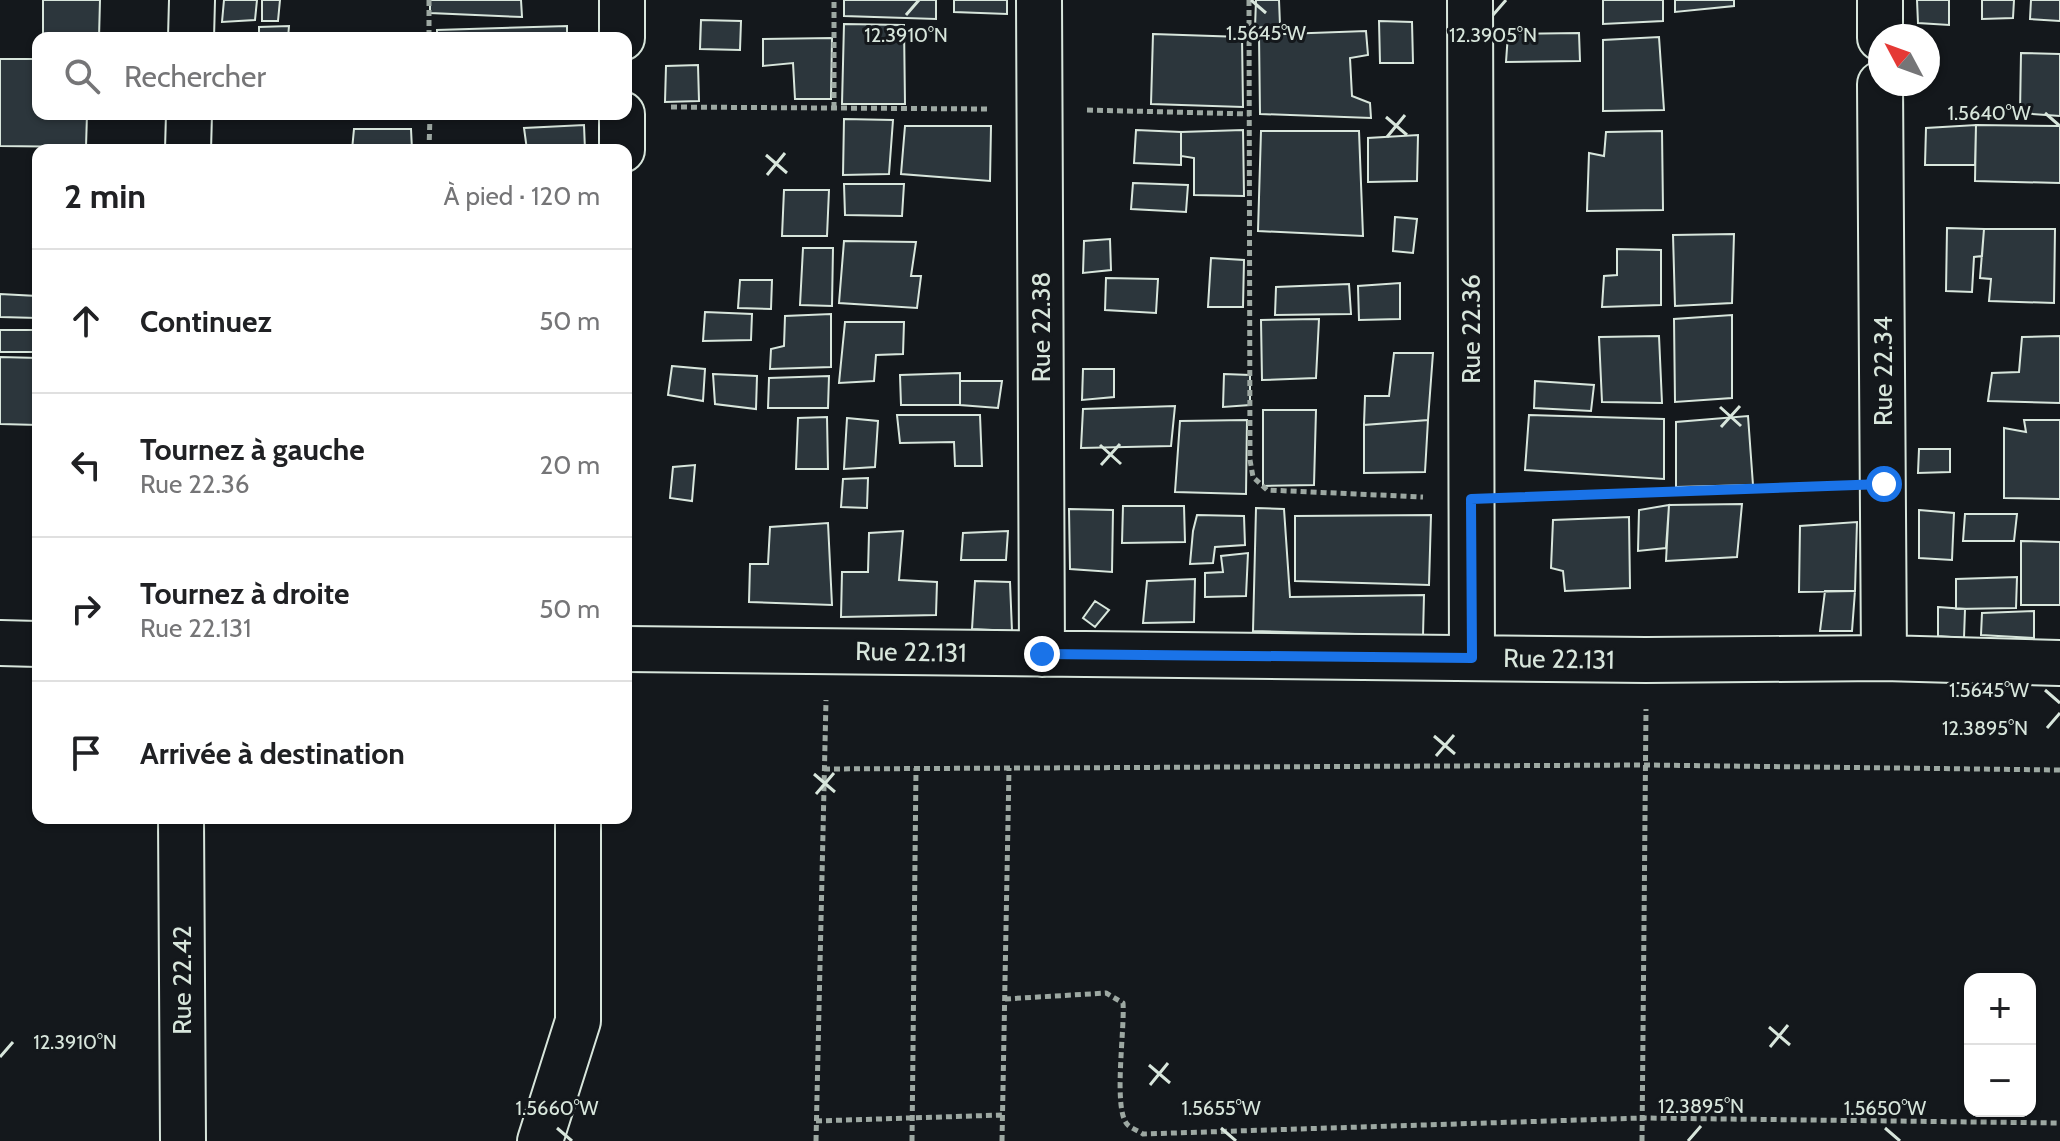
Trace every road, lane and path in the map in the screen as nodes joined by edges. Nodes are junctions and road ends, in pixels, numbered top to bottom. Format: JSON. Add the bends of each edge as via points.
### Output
{"nodes":[{"id":1,"x":192,"y":0,"type":"edge"},
{"id":2,"x":429,"y":0,"type":"edge"},
{"id":3,"x":622,"y":0,"type":"edge"},
{"id":4,"x":834,"y":0,"type":"edge"},
{"id":5,"x":1039,"y":0,"type":"edge"},
{"id":6,"x":1249,"y":0,"type":"edge"},
{"id":7,"x":1470,"y":0,"type":"edge"},
{"id":8,"x":1880,"y":0,"type":"edge"},
{"id":9,"x":1880,"y":24,"type":"edge"},
{"id":10,"x":191,"y":32,"type":"edge"},
{"id":11,"x":429,"y":32,"type":"edge"},
{"id":12,"x":622,"y":32,"type":"edge"},
{"id":13,"x":1880,"y":96,"type":"edge"},
{"id":14,"x":834,"y":108,"type":"junction"},
{"id":15,"x":1040,"y":109,"type":"junction"},
{"id":16,"x":640,"y":110,"type":"edge"},
{"id":17,"x":1250,"y":114,"type":"junction"},
{"id":18,"x":330,"y":120,"type":"edge"},
{"id":19,"x":430,"y":120,"type":"edge"},
{"id":20,"x":189,"y":127,"type":"edge"},
{"id":21,"x":429,"y":144,"type":"edge"},
{"id":22,"x":625,"y":144,"type":"edge"},
{"id":23,"x":1884,"y":484,"type":"junction"},
{"id":24,"x":1471,"y":499,"type":"junction"},
{"id":25,"x":0,"y":643,"type":"edge"},
{"id":26,"x":32,"y":644,"type":"edge"},
{"id":27,"x":632,"y":649,"type":"edge"},
{"id":28,"x":827,"y":651,"type":"junction"},
{"id":29,"x":1042,"y":654,"type":"junction"},
{"id":30,"x":1472,"y":658,"type":"junction"},
{"id":31,"x":1884,"y":658,"type":"junction"},
{"id":32,"x":1646,"y":660,"type":"junction"},
{"id":33,"x":2060,"y":663,"type":"edge"},
{"id":34,"x":1645,"y":765,"type":"junction"},
{"id":35,"x":916,"y":768,"type":"junction"},
{"id":36,"x":1009,"y":768,"type":"junction"},
{"id":37,"x":824,"y":769,"type":"junction"},
{"id":38,"x":2060,"y":770,"type":"edge"},
{"id":39,"x":181,"y":824,"type":"edge"},
{"id":40,"x":578,"y":824,"type":"edge"},
{"id":41,"x":1005,"y":999,"type":"junction"},
{"id":42,"x":1003,"y":1115,"type":"junction"},
{"id":43,"x":912,"y":1118,"type":"junction"},
{"id":44,"x":1642,"y":1118,"type":"junction"},
{"id":45,"x":816,"y":1121,"type":"junction"},
{"id":46,"x":2060,"y":1123,"type":"edge"},
{"id":47,"x":183,"y":1141,"type":"edge"},
{"id":48,"x":540,"y":1141,"type":"edge"},
{"id":49,"x":816,"y":1141,"type":"edge"},
{"id":50,"x":912,"y":1141,"type":"edge"},
{"id":51,"x":1002,"y":1141,"type":"edge"},
{"id":52,"x":1642,"y":1141,"type":"edge"}],
"edges":[{"from":1,"to":10,"type":"street"},
{"from":2,"to":11,"type":"path"},
{"from":3,"to":12,"type":"street"},
{"from":4,"to":14,"type":"path"},
{"from":5,"to":15,"type":"street","name":"Rue 22.38"},
{"from":6,"to":17,"type":"path"},
{"from":7,"to":24,"type":"street","name":"Rue 22.36"},
{"from":8,"to":9,"type":"street"},
{"from":13,"to":23,"type":"street","name":"Rue 22.34"},
{"from":14,"to":15,"type":"path"},
{"from":14,"to":16,"type":"path"},
{"from":15,"to":17,"type":"path"},
{"from":15,"to":29,"type":"street","name":"Rue 22.38"},
{"from":16,"to":22,"type":"street"},
{"from":17,"to":24,"type":"path","via":[[1253,477],[1267,490]]},
{"from":18,"to":20,"type":"path"},
{"from":19,"to":21,"type":"path"},
{"from":23,"to":24,"type":"path"},
{"from":23,"to":31,"type":"street","name":"Rue 22.34"},
{"from":24,"to":30,"type":"street","name":"Rue 22.36"},
{"from":25,"to":26,"type":"street"},
{"from":27,"to":28,"type":"street","name":"Rue 22.131"},
{"from":28,"to":29,"type":"street","name":"Rue 22.131"},
{"from":28,"to":37,"type":"path"},
{"from":29,"to":30,"type":"street","name":"Rue 22.131"},
{"from":30,"to":32,"type":"street","name":"Rue 22.131"},
{"from":31,"to":32,"type":"street","name":"Rue 22.131"},
{"from":31,"to":33,"type":"street","name":"Rue 22.131"},
{"from":32,"to":34,"type":"path"},
{"from":34,"to":36,"type":"path"},
{"from":34,"to":38,"type":"path"},
{"from":34,"to":44,"type":"path"},
{"from":35,"to":36,"type":"path"},
{"from":35,"to":37,"type":"path"},
{"from":35,"to":43,"type":"path"},
{"from":36,"to":41,"type":"path"},
{"from":37,"to":45,"type":"path"},
{"from":39,"to":47,"type":"street","name":"Rue 22.42"},
{"from":40,"to":48,"type":"street","via":[[578,1021]]},
{"from":41,"to":42,"type":"path"},
{"from":41,"to":44,"type":"path","via":[[1106,993],[1123,1003],[1119,1105],[1126,1124],[1143,1134]]},
{"from":42,"to":43,"type":"path"},
{"from":42,"to":51,"type":"path"},
{"from":43,"to":45,"type":"path"},
{"from":43,"to":50,"type":"path"},
{"from":44,"to":46,"type":"path"},
{"from":44,"to":52,"type":"path"},
{"from":45,"to":49,"type":"path"}]}
